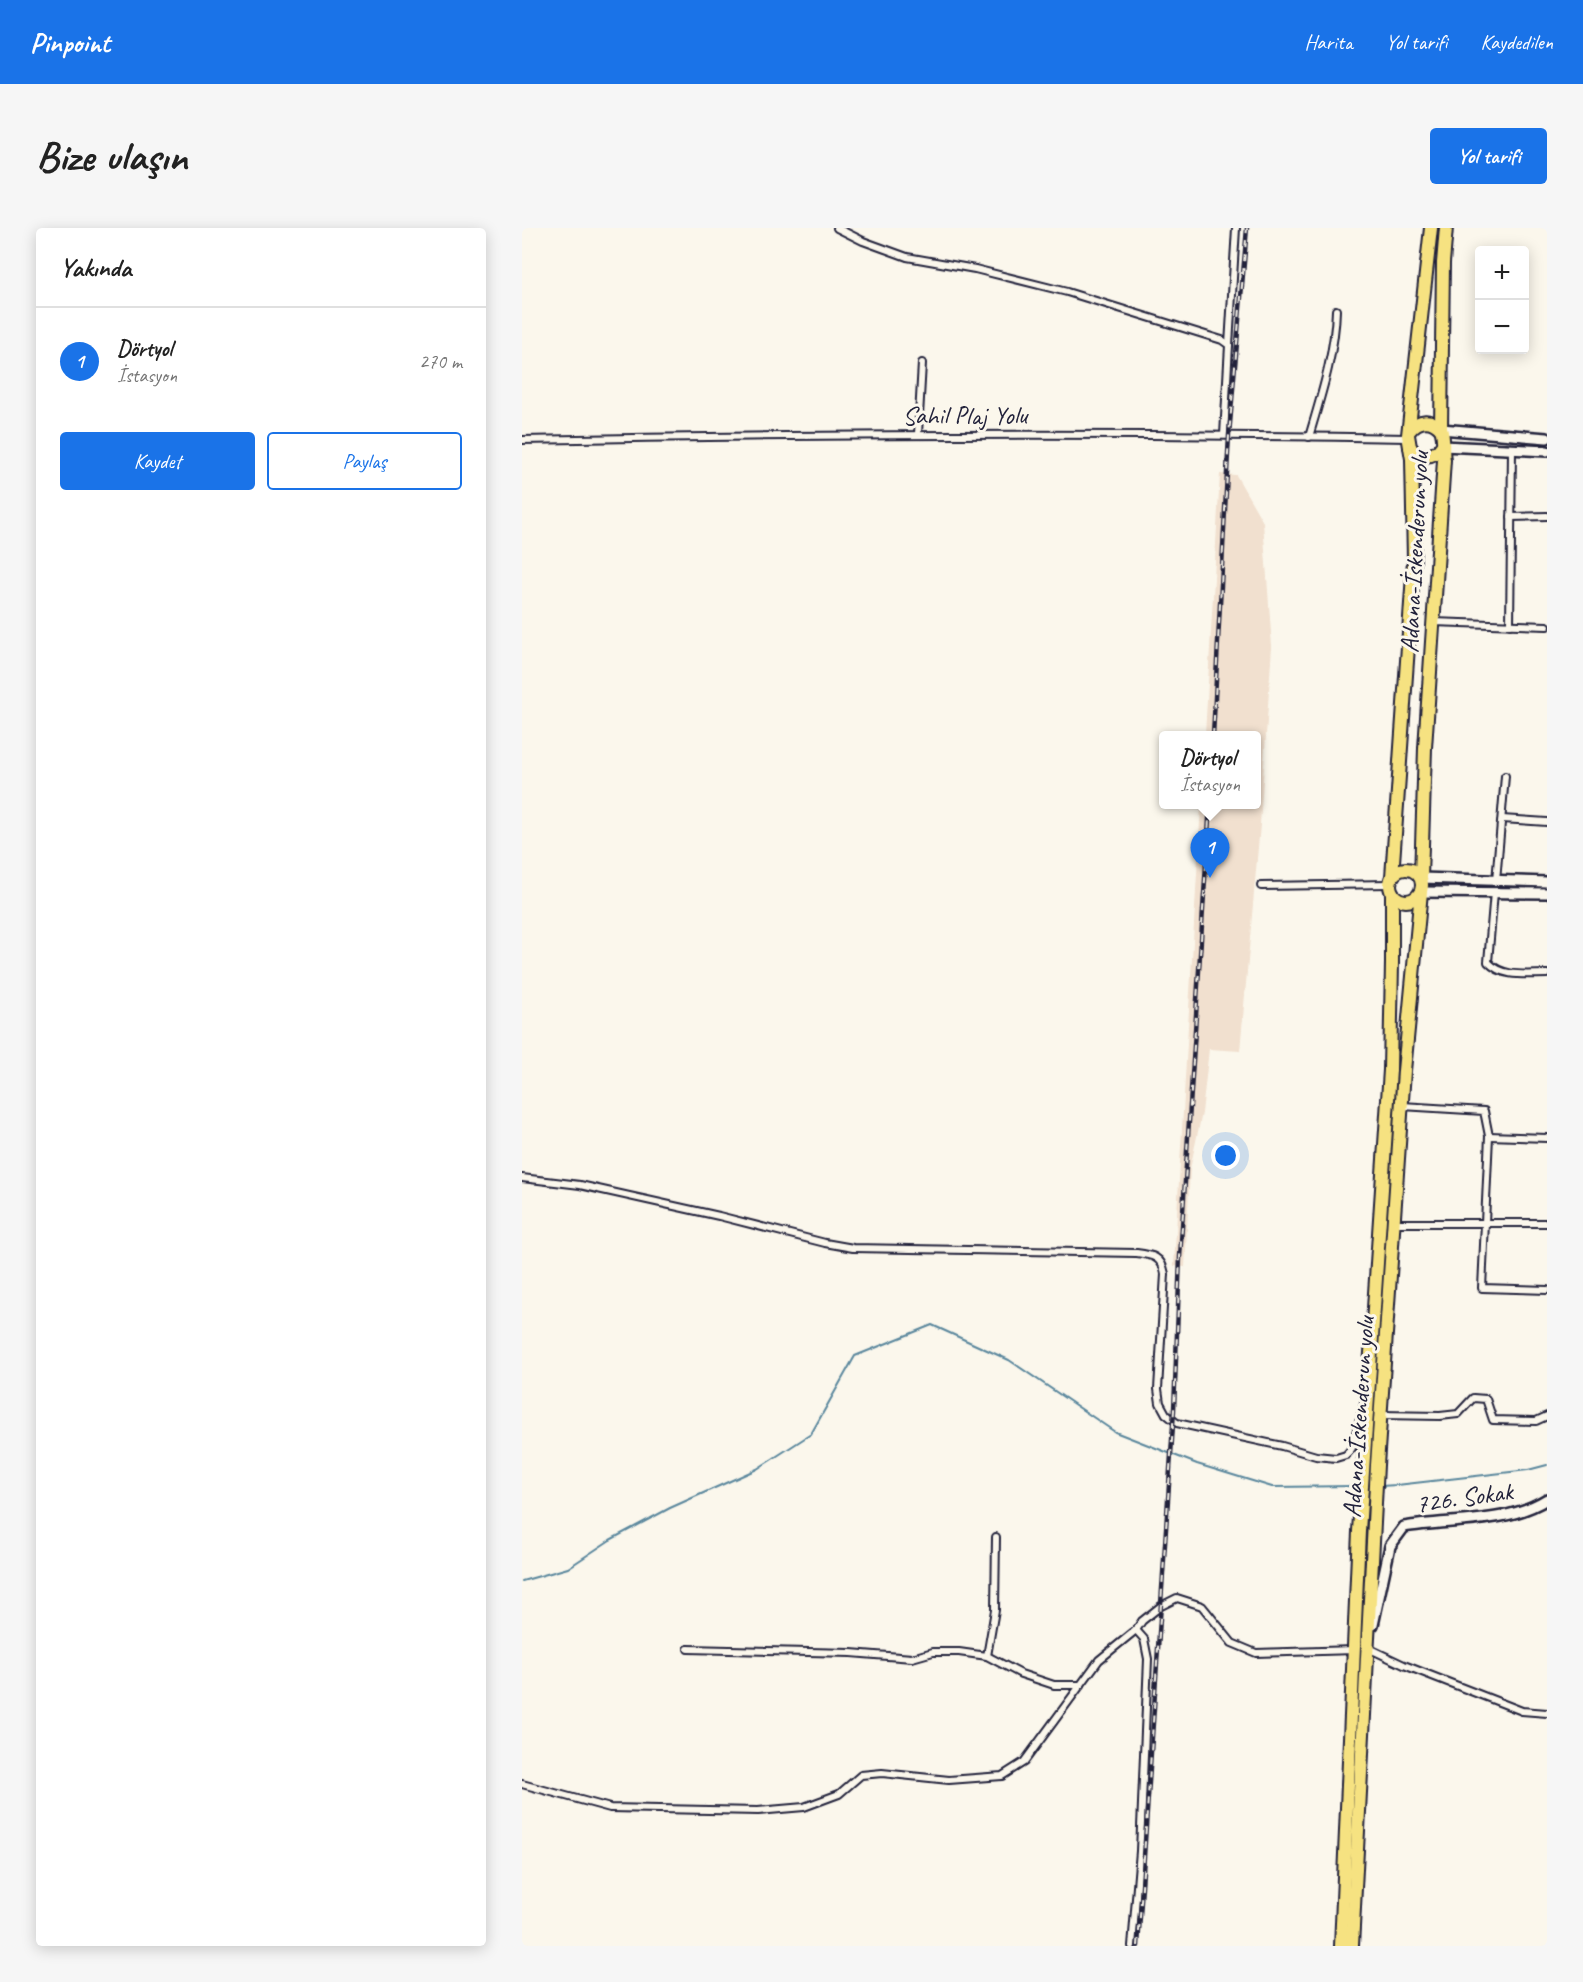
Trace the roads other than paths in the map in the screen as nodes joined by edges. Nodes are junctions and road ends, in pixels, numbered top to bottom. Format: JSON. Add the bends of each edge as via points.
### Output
{"nodes":[{"id":1,"x":837,"y":228,"type":"edge"},
{"id":2,"x":1236,"y":228,"type":"edge"},
{"id":3,"x":1431,"y":228,"type":"edge"},
{"id":4,"x":1446,"y":228,"type":"edge"},
{"id":5,"x":1336,"y":310,"type":"dead end"},
{"id":6,"x":1228,"y":345,"type":"junction"},
{"id":7,"x":922,"y":363,"type":"dead end"},
{"id":8,"x":1441,"y":429,"type":"junction"},
{"id":9,"x":918,"y":434,"type":"junction"},
{"id":10,"x":1224,"y":435,"type":"junction"},
{"id":11,"x":1309,"y":437,"type":"junction"},
{"id":12,"x":1409,"y":438,"type":"junction"},
{"id":13,"x":1547,"y":438,"type":"edge"},
{"id":14,"x":522,"y":440,"type":"edge"},
{"id":15,"x":1442,"y":446,"type":"junction"},
{"id":16,"x":1512,"y":450,"type":"junction"},
{"id":17,"x":1547,"y":451,"type":"edge"},
{"id":18,"x":1547,"y":516,"type":"edge"},
{"id":19,"x":1511,"y":517,"type":"junction"},
{"id":20,"x":1433,"y":621,"type":"junction"},
{"id":21,"x":1510,"y":625,"type":"junction"},
{"id":22,"x":1547,"y":626,"type":"edge"},
{"id":23,"x":1505,"y":776,"type":"dead end"},
{"id":24,"x":1502,"y":819,"type":"junction"},
{"id":25,"x":1547,"y":822,"type":"edge"},
{"id":26,"x":1421,"y":878,"type":"junction"},
{"id":27,"x":1496,"y":881,"type":"junction"},
{"id":28,"x":1547,"y":882,"type":"edge"},
{"id":29,"x":1391,"y":884,"type":"junction"},
{"id":30,"x":1261,"y":886,"type":"dead end"},
{"id":31,"x":1421,"y":892,"type":"junction"},
{"id":32,"x":1494,"y":892,"type":"junction"},
{"id":33,"x":1547,"y":893,"type":"edge"},
{"id":34,"x":1547,"y":974,"type":"edge"},
{"id":35,"x":1402,"y":1107,"type":"junction"},
{"id":36,"x":1489,"y":1136,"type":"junction"},
{"id":37,"x":1547,"y":1138,"type":"edge"},
{"id":38,"x":522,"y":1178,"type":"edge"},
{"id":39,"x":1394,"y":1223,"type":"junction"},
{"id":40,"x":1484,"y":1223,"type":"junction"},
{"id":41,"x":1547,"y":1223,"type":"edge"},
{"id":42,"x":1547,"y":1290,"type":"edge"},
{"id":43,"x":1368,"y":1395,"type":"junction"},
{"id":44,"x":1380,"y":1415,"type":"junction"},
{"id":45,"x":1547,"y":1416,"type":"edge"},
{"id":46,"x":1547,"y":1499,"type":"edge"},
{"id":47,"x":996,"y":1537,"type":"dead end"},
{"id":48,"x":1136,"y":1630,"type":"junction"},
{"id":49,"x":1368,"y":1648,"type":"junction"},
{"id":50,"x":688,"y":1649,"type":"dead end"},
{"id":51,"x":1355,"y":1650,"type":"junction"},
{"id":52,"x":987,"y":1656,"type":"junction"},
{"id":53,"x":1081,"y":1685,"type":"junction"},
{"id":54,"x":1547,"y":1713,"type":"edge"},
{"id":55,"x":522,"y":1784,"type":"edge"},
{"id":56,"x":1132,"y":1946,"type":"edge"},
{"id":57,"x":1341,"y":1946,"type":"edge"},
{"id":58,"x":1352,"y":1946,"type":"edge"}],
"edges":[{"from":1,"to":6,"type":"street","via":[[907,257],[1067,292],[1209,334]]},
{"from":2,"to":6,"type":"street"},
{"from":3,"to":12,"type":"highway","name":"Adana-İskenderun yolu"},
{"from":4,"to":8,"type":"highway","name":"Adana-İskenderun yolu"},
{"from":5,"to":11,"type":"street","via":[[1336,327]]},
{"from":6,"to":10,"type":"street"},
{"from":7,"to":9,"type":"street"},
{"from":8,"to":12,"type":"highway","via":[[1431,422],[1419,422]]},
{"from":8,"to":13,"type":"street"},
{"from":8,"to":15,"type":"highway","name":"Adana-İskenderun yolu"},
{"from":9,"to":10,"type":"street","name":"Sahil Plaj Yolu"},
{"from":9,"to":14,"type":"street","name":"Sahil Plaj Yolu"},
{"from":10,"to":11,"type":"street","name":"Sahil Plaj Yolu"},
{"from":11,"to":12,"type":"street","name":"Sahil Plaj Yolu"},
{"from":12,"to":15,"type":"highway","via":[[1423,456],[1434,454]]},
{"from":12,"to":29,"type":"highway","name":"Adana-İskenderun yolu","via":[[1414,560]]},
{"from":15,"to":16,"type":"street"},
{"from":15,"to":20,"type":"highway","name":"Adana-İskenderun yolu"},
{"from":16,"to":17,"type":"street"},
{"from":16,"to":19,"type":"street"},
{"from":18,"to":19,"type":"street"},
{"from":19,"to":21,"type":"street"},
{"from":20,"to":21,"type":"street"},
{"from":20,"to":26,"type":"highway","name":"Adana-İskenderun yolu"},
{"from":21,"to":22,"type":"street"},
{"from":23,"to":24,"type":"street"},
{"from":24,"to":25,"type":"street"},
{"from":24,"to":27,"type":"street"},
{"from":26,"to":27,"type":"street"},
{"from":26,"to":29,"type":"highway","via":[[1406,868],[1396,872]]},
{"from":26,"to":31,"type":"highway"},
{"from":27,"to":28,"type":"street"},
{"from":29,"to":30,"type":"street"},
{"from":29,"to":31,"type":"highway","via":[[1395,896],[1404,901]]},
{"from":29,"to":43,"type":"highway","name":"Adana-İskenderun yolu","via":[[1390,1070]]},
{"from":31,"to":32,"type":"street"},
{"from":31,"to":35,"type":"highway","name":"Adana-İskenderun yolu"},
{"from":32,"to":33,"type":"street"},
{"from":32,"to":34,"type":"street","via":[[1488,962],[1505,972]]},
{"from":35,"to":36,"type":"street","via":[[1484,1111]]},
{"from":35,"to":39,"type":"highway","name":"Adana-İskenderun yolu"},
{"from":36,"to":37,"type":"street"},
{"from":36,"to":40,"type":"street"},
{"from":38,"to":43,"type":"street","via":[[580,1185],[853,1248],[1136,1253],[1156,1257],[1161,1260],[1165,1274],[1158,1375],[1160,1402],[1177,1423],[1336,1458],[1352,1448]]},
{"from":39,"to":40,"type":"street"},
{"from":39,"to":44,"type":"highway","name":"Adana-İskenderun yolu"},
{"from":40,"to":41,"type":"street"},
{"from":40,"to":42,"type":"street","via":[[1482,1288]]},
{"from":43,"to":51,"type":"highway","name":"Adana-İskenderun yolu"},
{"from":44,"to":45,"type":"street","via":[[1458,1414],[1473,1398],[1485,1399],[1493,1420],[1536,1421]]},
{"from":44,"to":49,"type":"highway","name":"Adana-İskenderun yolu"},
{"from":46,"to":49,"type":"street","name":"726. Sokak","via":[[1515,1514],[1404,1527],[1390,1546]]},
{"from":47,"to":52,"type":"street","via":[[996,1610]]},
{"from":48,"to":51,"type":"street","via":[[1161,1606],[1177,1598],[1202,1606],[1232,1643],[1256,1653]]},
{"from":48,"to":53,"type":"street","via":[[1099,1660]]},
{"from":48,"to":56,"type":"street","via":[[1144,1639],[1148,1659]]},
{"from":49,"to":51,"type":"highway"},
{"from":49,"to":54,"type":"street","via":[[1522,1711]]},
{"from":49,"to":58,"type":"highway","name":"Adana-İskenderun yolu"},
{"from":50,"to":52,"type":"street","via":[[912,1658],[933,1652]]},
{"from":51,"to":57,"type":"highway","name":"Adana-İskenderun yolu"},
{"from":52,"to":53,"type":"street","via":[[1021,1674],[1054,1685]]},
{"from":53,"to":55,"type":"street","via":[[1024,1762],[1002,1776],[950,1780],[882,1773],[861,1775],[839,1794],[804,1806],[758,1811],[610,1808]]}]}
